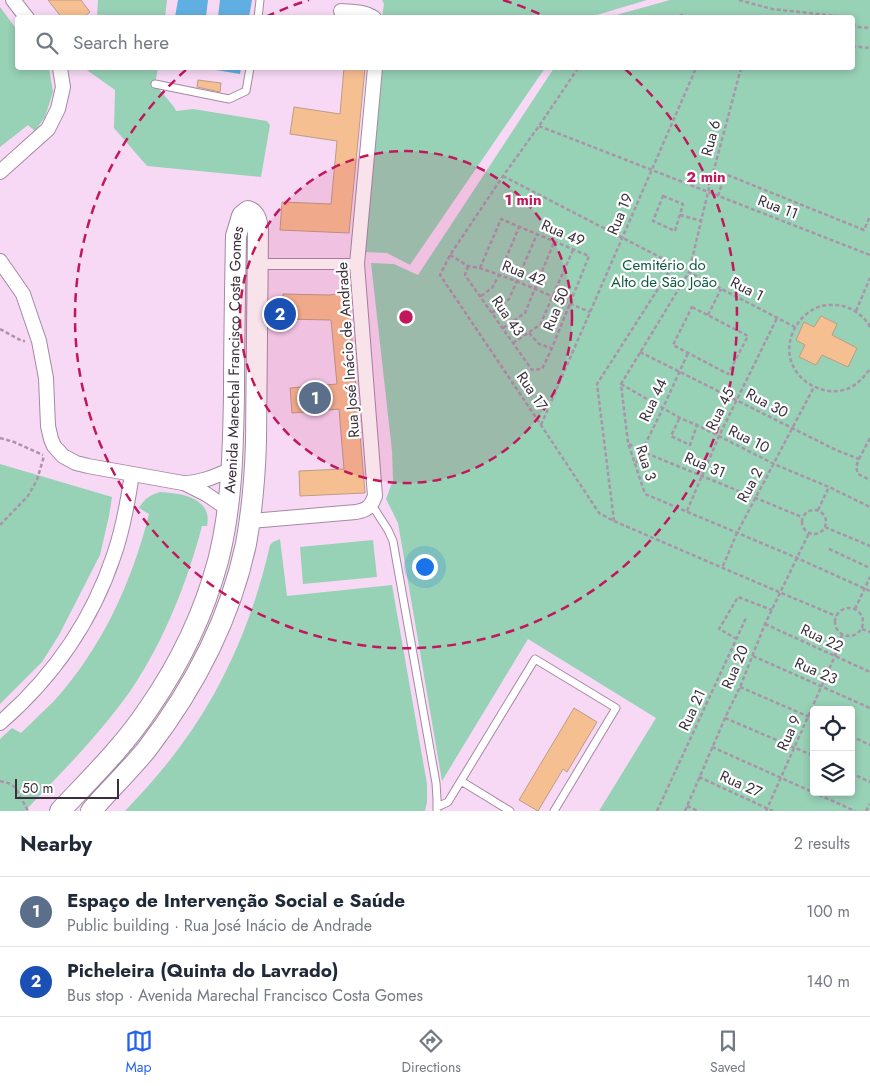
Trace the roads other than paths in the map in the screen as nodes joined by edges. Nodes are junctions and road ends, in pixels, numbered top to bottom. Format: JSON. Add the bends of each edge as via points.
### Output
{"nodes":[{"id":1,"x":13,"y":0,"type":"edge"},
{"id":2,"x":260,"y":0,"type":"edge"},
{"id":3,"x":341,"y":11,"type":"dead end"},
{"id":4,"x":25,"y":15,"type":"edge"},
{"id":5,"x":258,"y":15,"type":"edge"},
{"id":6,"x":369,"y":15,"type":"edge"},
{"id":7,"x":60,"y":70,"type":"edge"},
{"id":8,"x":250,"y":70,"type":"edge"},
{"id":9,"x":375,"y":70,"type":"edge"},
{"id":10,"x":155,"y":84,"type":"dead end"},
{"id":11,"x":0,"y":172,"type":"edge"},
{"id":12,"x":0,"y":262,"type":"edge"},
{"id":13,"x":258,"y":264,"type":"junction"},
{"id":14,"x":357,"y":264,"type":"junction"},
{"id":15,"x":232,"y":469,"type":"junction"},
{"id":16,"x":132,"y":474,"type":"junction"},
{"id":17,"x":183,"y":483,"type":"junction"},
{"id":18,"x":372,"y":505,"type":"junction"},
{"id":19,"x":228,"y":509,"type":"junction"},
{"id":20,"x":250,"y":520,"type":"junction"},
{"id":21,"x":0,"y":723,"type":"edge"},
{"id":22,"x":461,"y":781,"type":"junction"},
{"id":23,"x":437,"y":809,"type":"edge"},
{"id":24,"x":60,"y":811,"type":"edge"},
{"id":25,"x":90,"y":811,"type":"edge"},
{"id":26,"x":510,"y":811,"type":"edge"},
{"id":27,"x":554,"y":811,"type":"edge"}],
"edges":[{"from":1,"to":4,"type":"street"},
{"from":2,"to":5,"type":"lane"},
{"from":3,"to":6,"type":"street"},
{"from":7,"to":11,"type":"street","via":[[63,87],[58,109],[48,129]]},
{"from":8,"to":10,"type":"lane","via":[[246,91],[230,99]]},
{"from":9,"to":14,"type":"street","name":"Rua José Inácio de Andrade"},
{"from":12,"to":16,"type":"street","via":[[23,294],[40,340],[48,426],[54,446],[63,456],[76,462]]},
{"from":13,"to":14,"type":"street"},
{"from":13,"to":15,"type":"main road","name":"Avenida Marechal Francisco Costa Gomes","via":[[257,223],[248,211],[242,216],[236,236]]},
{"from":13,"to":20,"type":"main road","name":"Avenida Marechal Francisco Costa Gomes","via":[[256,462]]},
{"from":14,"to":18,"type":"street","name":"Rua José Inácio de Andrade","via":[[375,488]]},
{"from":15,"to":17,"type":"street","via":[[210,479]]},
{"from":15,"to":19,"type":"main road","name":"Avenida Marechal Francisco Costa Gomes"},
{"from":16,"to":17,"type":"street"},
{"from":16,"to":21,"type":"street","via":[[126,511],[109,570],[80,630],[44,679]]},
{"from":17,"to":19,"type":"street"},
{"from":18,"to":20,"type":"street","via":[[356,512]]},
{"from":18,"to":23,"type":"lane","via":[[393,541],[436,783]]},
{"from":19,"to":24,"type":"main road","name":"Avenida Marechal Francisco Costa Gomes","via":[[214,576],[176,664],[129,736]]},
{"from":20,"to":25,"type":"main road","name":"Avenida Marechal Francisco Costa Gomes","via":[[229,602],[198,672],[136,762]]},
{"from":22,"to":23,"type":"lane","via":[[448,802]]},
{"from":22,"to":26,"type":"lane"},
{"from":22,"to":27,"type":"lane","via":[[535,659],[616,708]]}]}
